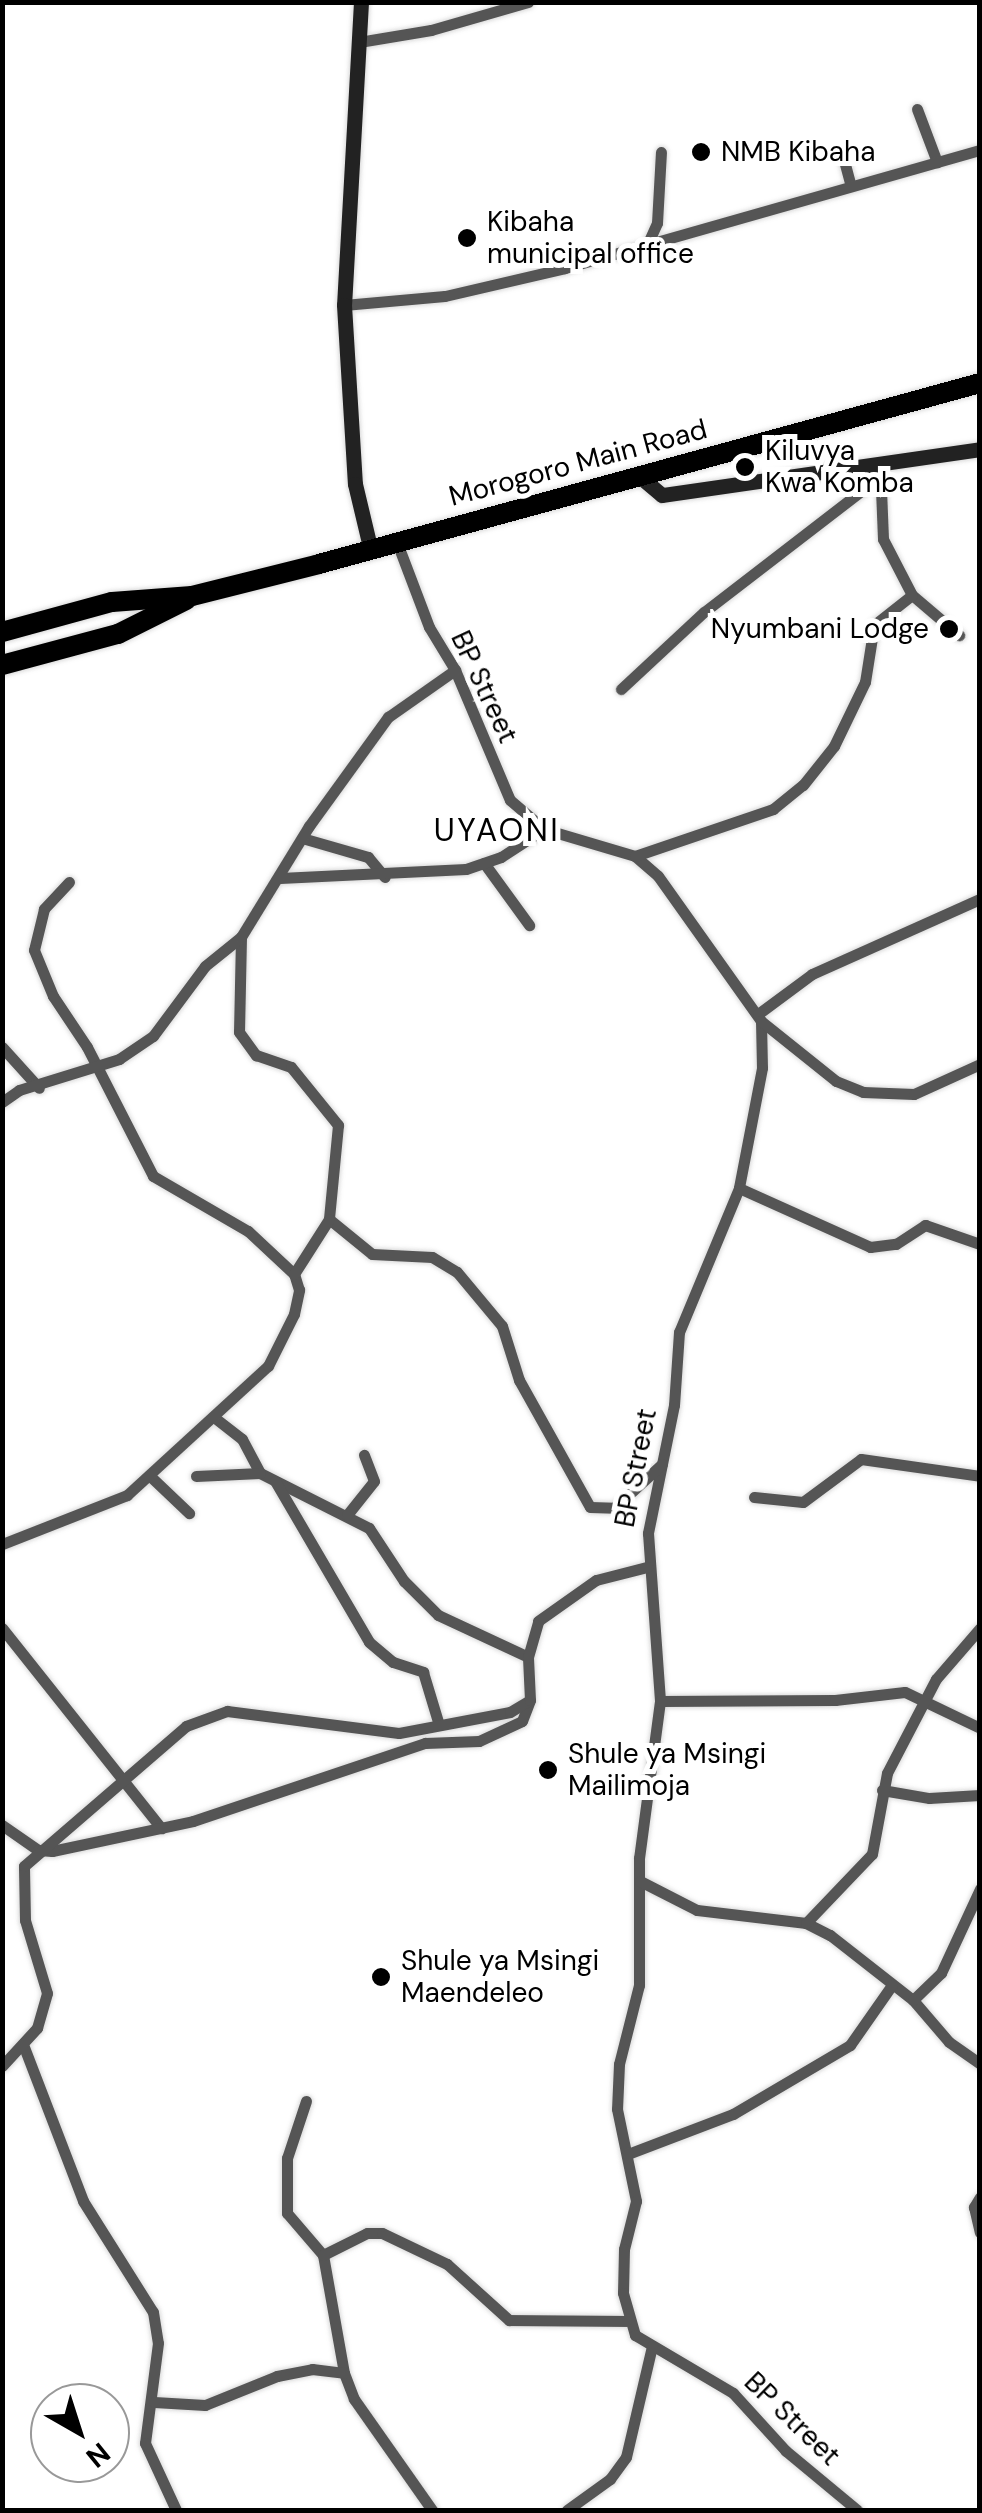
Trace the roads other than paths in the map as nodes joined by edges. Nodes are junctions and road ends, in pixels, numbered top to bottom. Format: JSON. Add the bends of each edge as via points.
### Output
{"nodes":[{"id":1,"x":362,"y":2,"type":"edge"},
{"id":2,"x":528,"y":2,"type":"edge"},
{"id":3,"x":359,"y":42,"type":"junction"},
{"id":4,"x":917,"y":109,"type":"dead end"},
{"id":5,"x":980,"y":150,"type":"edge"},
{"id":6,"x":661,"y":152,"type":"dead end"},
{"id":7,"x":842,"y":153,"type":"dead end"},
{"id":8,"x":937,"y":162,"type":"junction"},
{"id":9,"x":851,"y":186,"type":"junction"},
{"id":10,"x":648,"y":243,"type":"junction"},
{"id":11,"x":344,"y":305,"type":"junction"},
{"id":12,"x":980,"y":383,"type":"edge"},
{"id":13,"x":980,"y":448,"type":"edge"},
{"id":14,"x":879,"y":470,"type":"junction"},
{"id":15,"x":638,"y":476,"type":"junction"},
{"id":16,"x":396,"y":540,"type":"junction"},
{"id":17,"x":370,"y":547,"type":"junction"},
{"id":18,"x":912,"y":595,"type":"junction"},
{"id":19,"x":192,"y":596,"type":"junction"},
{"id":20,"x":2,"y":632,"type":"edge"},
{"id":21,"x":959,"y":636,"type":"dead end"},
{"id":22,"x":2,"y":665,"type":"edge"},
{"id":23,"x":454,"y":670,"type":"junction"},
{"id":24,"x":621,"y":689,"type":"dead end"},
{"id":25,"x":544,"y":829,"type":"junction"},
{"id":26,"x":302,"y":838,"type":"junction"},
{"id":27,"x":635,"y":856,"type":"junction"},
{"id":28,"x":484,"y":863,"type":"junction"},
{"id":29,"x":385,"y":877,"type":"junction"},
{"id":30,"x":280,"y":878,"type":"junction"},
{"id":31,"x":69,"y":882,"type":"dead end"},
{"id":32,"x":980,"y":900,"type":"edge"},
{"id":33,"x":529,"y":925,"type":"dead end"},
{"id":34,"x":241,"y":937,"type":"junction"},
{"id":35,"x":759,"y":1018,"type":"junction"},
{"id":36,"x":2,"y":1047,"type":"edge"},
{"id":37,"x":980,"y":1064,"type":"edge"},
{"id":38,"x":97,"y":1068,"type":"junction"},
{"id":39,"x":38,"y":1088,"type":"junction"},
{"id":40,"x":2,"y":1102,"type":"edge"},
{"id":41,"x":739,"y":1188,"type":"junction"},
{"id":42,"x":329,"y":1219,"type":"junction"},
{"id":43,"x":976,"y":1247,"type":"edge"},
{"id":44,"x":294,"y":1274,"type":"junction"},
{"id":45,"x":215,"y":1418,"type":"junction"},
{"id":46,"x":364,"y":1455,"type":"dead end"},
{"id":47,"x":663,"y":1464,"type":"junction"},
{"id":48,"x":260,"y":1473,"type":"junction"},
{"id":49,"x":150,"y":1476,"type":"junction"},
{"id":50,"x":196,"y":1476,"type":"dead end"},
{"id":51,"x":980,"y":1476,"type":"edge"},
{"id":52,"x":275,"y":1482,"type":"junction"},
{"id":53,"x":754,"y":1497,"type":"dead end"},
{"id":54,"x":189,"y":1513,"type":"dead end"},
{"id":55,"x":347,"y":1515,"type":"junction"},
{"id":56,"x":2,"y":1544,"type":"edge"},
{"id":57,"x":646,"y":1567,"type":"junction"},
{"id":58,"x":980,"y":1628,"type":"edge"},
{"id":59,"x":5,"y":1636,"type":"edge"},
{"id":60,"x":528,"y":1656,"type":"junction"},
{"id":61,"x":530,"y":1700,"type":"junction"},
{"id":62,"x":924,"y":1700,"type":"junction"},
{"id":63,"x":660,"y":1701,"type":"junction"},
{"id":64,"x":439,"y":1724,"type":"junction"},
{"id":65,"x":980,"y":1728,"type":"edge"},
{"id":66,"x":123,"y":1785,"type":"junction"},
{"id":67,"x":882,"y":1790,"type":"junction"},
{"id":68,"x":980,"y":1794,"type":"edge"},
{"id":69,"x":2,"y":1825,"type":"edge"},
{"id":70,"x":161,"y":1828,"type":"junction"},
{"id":71,"x":38,"y":1850,"type":"junction"},
{"id":72,"x":19,"y":1882,"type":"junction"},
{"id":73,"x":640,"y":1882,"type":"junction"},
{"id":74,"x":2,"y":1889,"type":"edge"},
{"id":75,"x":980,"y":1889,"type":"edge"},
{"id":76,"x":806,"y":1923,"type":"junction"},
{"id":77,"x":892,"y":1985,"type":"junction"},
{"id":78,"x":913,"y":2000,"type":"junction"},
{"id":79,"x":24,"y":2046,"type":"junction"},
{"id":80,"x":980,"y":2064,"type":"edge"},
{"id":81,"x":2,"y":2066,"type":"edge"},
{"id":82,"x":306,"y":2101,"type":"dead end"},
{"id":83,"x":628,"y":2154,"type":"junction"},
{"id":84,"x":980,"y":2198,"type":"edge"},
{"id":85,"x":980,"y":2232,"type":"edge"},
{"id":86,"x":324,"y":2255,"type":"junction"},
{"id":87,"x":626,"y":2321,"type":"junction"},
{"id":88,"x":652,"y":2346,"type":"junction"},
{"id":89,"x":344,"y":2373,"type":"junction"},
{"id":90,"x":154,"y":2402,"type":"junction"},
{"id":91,"x":580,"y":2507,"type":"edge"},
{"id":92,"x":176,"y":2510,"type":"edge"},
{"id":93,"x":432,"y":2510,"type":"edge"},
{"id":94,"x":567,"y":2510,"type":"edge"},
{"id":95,"x":857,"y":2510,"type":"edge"}],
"edges":[{"from":1,"to":3,"type":"street"},
{"from":2,"to":3,"type":"street"},
{"from":3,"to":11,"type":"street"},
{"from":4,"to":8,"type":"street"},
{"from":5,"to":8,"type":"street"},
{"from":6,"to":10,"type":"street","via":[[657,223]]},
{"from":7,"to":9,"type":"street"},
{"from":8,"to":9,"type":"street"},
{"from":9,"to":10,"type":"street"},
{"from":10,"to":11,"type":"street","via":[[445,296]]},
{"from":11,"to":17,"type":"street","via":[[353,466]]},
{"from":12,"to":15,"type":"highway","name":"Morogoro Main Road"},
{"from":13,"to":14,"type":"street"},
{"from":14,"to":15,"type":"street","via":[[662,495]]},
{"from":14,"to":18,"type":"street","via":[[883,539]]},
{"from":14,"to":24,"type":"street"},
{"from":15,"to":16,"type":"highway","name":"Morogoro Main Road"},
{"from":16,"to":17,"type":"highway","name":"Morogoro Main Road"},
{"from":16,"to":23,"type":"street","name":"BP Street","via":[[429,627]]},
{"from":17,"to":19,"type":"highway","name":"Morogoro Main Road"},
{"from":18,"to":21,"type":"street"},
{"from":18,"to":27,"type":"street","via":[[874,624],[858,706],[804,785],[773,810]]},
{"from":19,"to":20,"type":"highway","name":"Morogoro Main Road","via":[[112,602]]},
{"from":19,"to":22,"type":"highway","name":"Morogoro Main Road","via":[[118,634]]},
{"from":23,"to":25,"type":"street","name":"BP Street","via":[[500,783]]},
{"from":23,"to":26,"type":"street","via":[[388,717]]},
{"from":25,"to":27,"type":"street","name":"BP Street"},
{"from":25,"to":28,"type":"street"},
{"from":26,"to":29,"type":"street","via":[[368,857]]},
{"from":26,"to":30,"type":"street"},
{"from":27,"to":35,"type":"street","name":"BP Street","via":[[658,876]]},
{"from":28,"to":29,"type":"street"},
{"from":28,"to":33,"type":"street"},
{"from":29,"to":30,"type":"street"},
{"from":30,"to":34,"type":"street"},
{"from":31,"to":38,"type":"street","via":[[44,909],[34,950]]},
{"from":32,"to":35,"type":"street","via":[[812,974]]},
{"from":34,"to":38,"type":"street","via":[[205,966],[153,1036]]},
{"from":34,"to":42,"type":"street","via":[[240,1032],[256,1055],[291,1067],[338,1125]]},
{"from":35,"to":37,"type":"street","via":[[836,1081],[862,1092],[914,1094]]},
{"from":35,"to":41,"type":"street","name":"BP Street","via":[[762,1068]]},
{"from":36,"to":39,"type":"street"},
{"from":38,"to":39,"type":"street"},
{"from":38,"to":44,"type":"street","via":[[160,1184],[248,1232]]},
{"from":39,"to":40,"type":"street","via":[[19,1090]]},
{"from":41,"to":43,"type":"street","via":[[870,1247],[896,1244],[924,1225],[949,1230]]},
{"from":41,"to":47,"type":"street","name":"BP Street","via":[[679,1332]]},
{"from":42,"to":44,"type":"street"},
{"from":42,"to":47,"type":"street","via":[[372,1254],[432,1258],[457,1272],[502,1326],[519,1380],[590,1507],[614,1508]]},
{"from":44,"to":45,"type":"street","via":[[300,1290],[294,1314],[268,1366]]},
{"from":45,"to":48,"type":"street","via":[[242,1439]]},
{"from":45,"to":49,"type":"street"},
{"from":46,"to":55,"type":"street","via":[[374,1481]]},
{"from":47,"to":57,"type":"street","name":"BP Street"},
{"from":48,"to":50,"type":"street"},
{"from":48,"to":52,"type":"street"},
{"from":49,"to":54,"type":"street"},
{"from":49,"to":56,"type":"street","via":[[114,1501]]},
{"from":51,"to":53,"type":"street","via":[[861,1458],[803,1502]]},
{"from":52,"to":55,"type":"street"},
{"from":52,"to":64,"type":"street","via":[[369,1642],[429,1681]]},
{"from":55,"to":60,"type":"street","via":[[376,1536],[404,1581],[438,1615]]},
{"from":57,"to":60,"type":"street","via":[[596,1580],[556,1604],[532,1631]]},
{"from":57,"to":63,"type":"street","name":"BP Street","via":[[659,1642]]},
{"from":58,"to":62,"type":"street"},
{"from":59,"to":66,"type":"street"},
{"from":60,"to":61,"type":"street"},
{"from":61,"to":64,"type":"street","via":[[510,1712]]},
{"from":61,"to":70,"type":"street","via":[[522,1721],[479,1741],[425,1743]]},
{"from":62,"to":63,"type":"street","via":[[890,1691],[834,1700]]},
{"from":62,"to":65,"type":"street"},
{"from":62,"to":67,"type":"street"},
{"from":63,"to":73,"type":"street","name":"BP Street"},
{"from":64,"to":66,"type":"street","via":[[399,1733],[227,1711],[186,1726]]},
{"from":66,"to":70,"type":"street"},
{"from":66,"to":71,"type":"street"},
{"from":67,"to":68,"type":"street","via":[[929,1798]]},
{"from":67,"to":76,"type":"street","via":[[872,1854]]},
{"from":69,"to":71,"type":"street"},
{"from":70,"to":71,"type":"street"},
{"from":71,"to":72,"type":"street"},
{"from":72,"to":74,"type":"street"},
{"from":72,"to":79,"type":"street","via":[[47,1993]]},
{"from":73,"to":76,"type":"street","via":[[697,1910]]},
{"from":73,"to":83,"type":"street","name":"BP Street","via":[[642,1949],[617,2109]]},
{"from":75,"to":78,"type":"street","via":[[942,1973]]},
{"from":76,"to":77,"type":"street"},
{"from":77,"to":78,"type":"street"},
{"from":77,"to":83,"type":"street","via":[[850,2045],[733,2114]]},
{"from":78,"to":80,"type":"street","via":[[949,2042]]},
{"from":79,"to":81,"type":"street"},
{"from":79,"to":90,"type":"street","via":[[88,2211],[153,2312]]},
{"from":82,"to":86,"type":"street","via":[[291,2140],[283,2196],[287,2214]]},
{"from":83,"to":87,"type":"street","name":"BP Street","via":[[636,2201],[624,2250]]},
{"from":84,"to":85,"type":"street","via":[[974,2207]]},
{"from":86,"to":87,"type":"street","via":[[382,2233],[447,2264],[509,2320]]},
{"from":86,"to":89,"type":"street"},
{"from":87,"to":88,"type":"street","name":"BP Street"},
{"from":88,"to":91,"type":"street","via":[[626,2457]]},
{"from":88,"to":95,"type":"street","name":"BP Street","via":[[733,2393],[786,2451]]},
{"from":89,"to":90,"type":"street","via":[[312,2368],[276,2376],[205,2405]]},
{"from":89,"to":93,"type":"street"},
{"from":90,"to":92,"type":"street","via":[[145,2443]]},
{"from":91,"to":94,"type":"street"}]}
